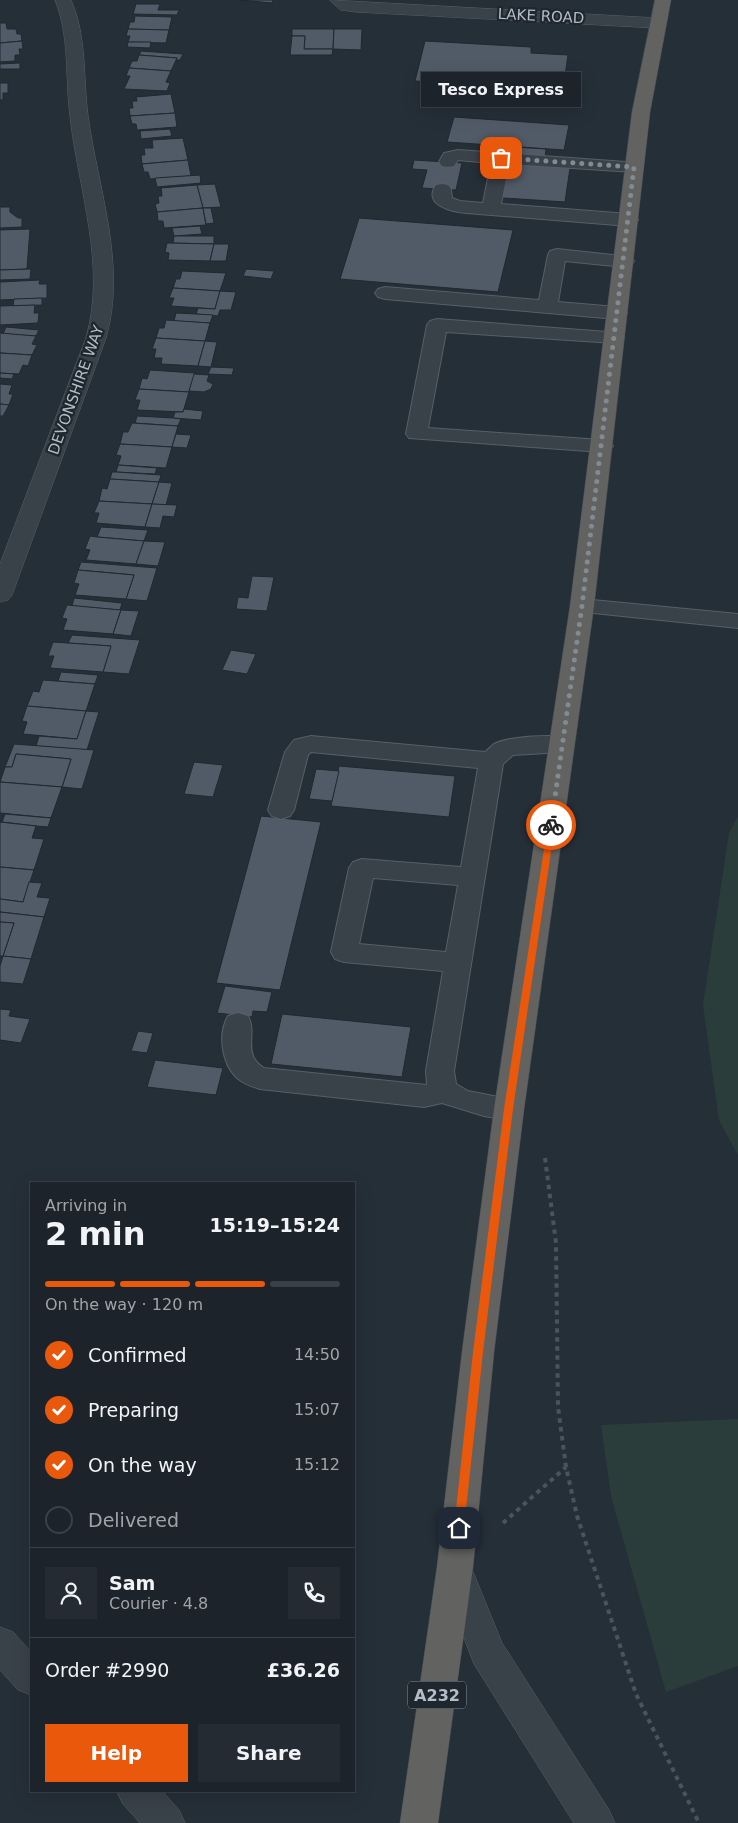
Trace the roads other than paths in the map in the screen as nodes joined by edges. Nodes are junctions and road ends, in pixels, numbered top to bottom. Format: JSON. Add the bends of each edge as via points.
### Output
{"nodes":[{"id":1,"x":63,"y":0,"type":"edge"},
{"id":2,"x":338,"y":0,"type":"edge"},
{"id":3,"x":663,"y":0,"type":"edge"},
{"id":4,"x":657,"y":23,"type":"junction"},
{"id":5,"x":501,"y":158,"type":"junction"},
{"id":6,"x":448,"y":162,"type":"dead end"},
{"id":7,"x":634,"y":167,"type":"junction"},
{"id":8,"x":442,"y":189,"type":"dead end"},
{"id":9,"x":491,"y":209,"type":"junction"},
{"id":10,"x":629,"y":220,"type":"junction"},
{"id":11,"x":624,"y":261,"type":"junction"},
{"id":12,"x":385,"y":293,"type":"dead end"},
{"id":13,"x":547,"y":307,"type":"junction"},
{"id":14,"x":617,"y":313,"type":"junction"},
{"id":15,"x":614,"y":337,"type":"junction"},
{"id":16,"x":602,"y":446,"type":"junction"},
{"id":17,"x":0,"y":595,"type":"edge"},
{"id":18,"x":582,"y":606,"type":"junction"},
{"id":19,"x":738,"y":621,"type":"edge"},
{"id":20,"x":562,"y":744,"type":"junction"},
{"id":21,"x":490,"y":761,"type":"junction"},
{"id":22,"x":281,"y":810,"type":"dead end"},
{"id":23,"x":472,"y":877,"type":"junction"},
{"id":24,"x":458,"y":963,"type":"junction"},
{"id":25,"x":238,"y":1023,"type":"dead end"},
{"id":26,"x":444,"y":1090,"type":"junction"},
{"id":27,"x":509,"y":1109,"type":"junction"},
{"id":28,"x":454,"y":1567,"type":"junction"},
{"id":29,"x":0,"y":1644,"type":"edge"},
{"id":30,"x":30,"y":1677,"type":"edge"},
{"id":31,"x":137,"y":1792,"type":"edge"},
{"id":32,"x":166,"y":1823,"type":"edge"},
{"id":33,"x":419,"y":1823,"type":"edge"},
{"id":34,"x":596,"y":1823,"type":"edge"}],
"edges":[{"from":1,"to":17,"type":"street","name":"DEVONSHIRE WAY","via":[[69,21],[79,118],[99,234],[103,312]]},
{"from":2,"to":4,"type":"street","name":"LAKE ROAD","via":[[347,6],[372,8]]},
{"from":3,"to":4,"type":"highway","number":"A232"},
{"from":4,"to":7,"type":"highway","number":"A232"},
{"from":5,"to":6,"type":"lane","via":[[458,155]]},
{"from":5,"to":7,"type":"lane"},
{"from":5,"to":9,"type":"lane"},
{"from":7,"to":10,"type":"highway","number":"A232"},
{"from":8,"to":9,"type":"lane","via":[[443,200],[448,204]]},
{"from":9,"to":10,"type":"lane"},
{"from":10,"to":11,"type":"highway","number":"A232"},
{"from":11,"to":13,"type":"lane","via":[[557,255]]},
{"from":11,"to":14,"type":"highway","number":"A232"},
{"from":12,"to":13,"type":"lane"},
{"from":13,"to":14,"type":"lane"},
{"from":14,"to":15,"type":"highway","number":"A232"},
{"from":15,"to":16,"type":"highway","number":"A232"},
{"from":15,"to":16,"type":"lane","via":[[438,325],[416,434]]},
{"from":16,"to":18,"type":"highway","number":"A232"},
{"from":18,"to":19,"type":"lane"},
{"from":18,"to":20,"type":"highway","number":"A232"},
{"from":20,"to":21,"type":"lane","via":[[510,747]]},
{"from":20,"to":27,"type":"highway","number":"A232"},
{"from":21,"to":22,"type":"lane","via":[[311,744],[296,752]]},
{"from":21,"to":23,"type":"lane"},
{"from":23,"to":24,"type":"lane"},
{"from":23,"to":24,"type":"lane","via":[[362,868],[344,952]]},
{"from":24,"to":26,"type":"lane","via":[[440,1071]]},
{"from":25,"to":26,"type":"lane","via":[[235,1041],[244,1069],[250,1075],[424,1096]]},
{"from":26,"to":27,"type":"lane","via":[[476,1104]]},
{"from":27,"to":28,"type":"highway","number":"A232"},
{"from":28,"to":33,"type":"highway","number":"A232"},
{"from":28,"to":34,"type":"street","via":[[487,1652]]},
{"from":29,"to":30,"type":"street"},
{"from":31,"to":32,"type":"street"}]}
